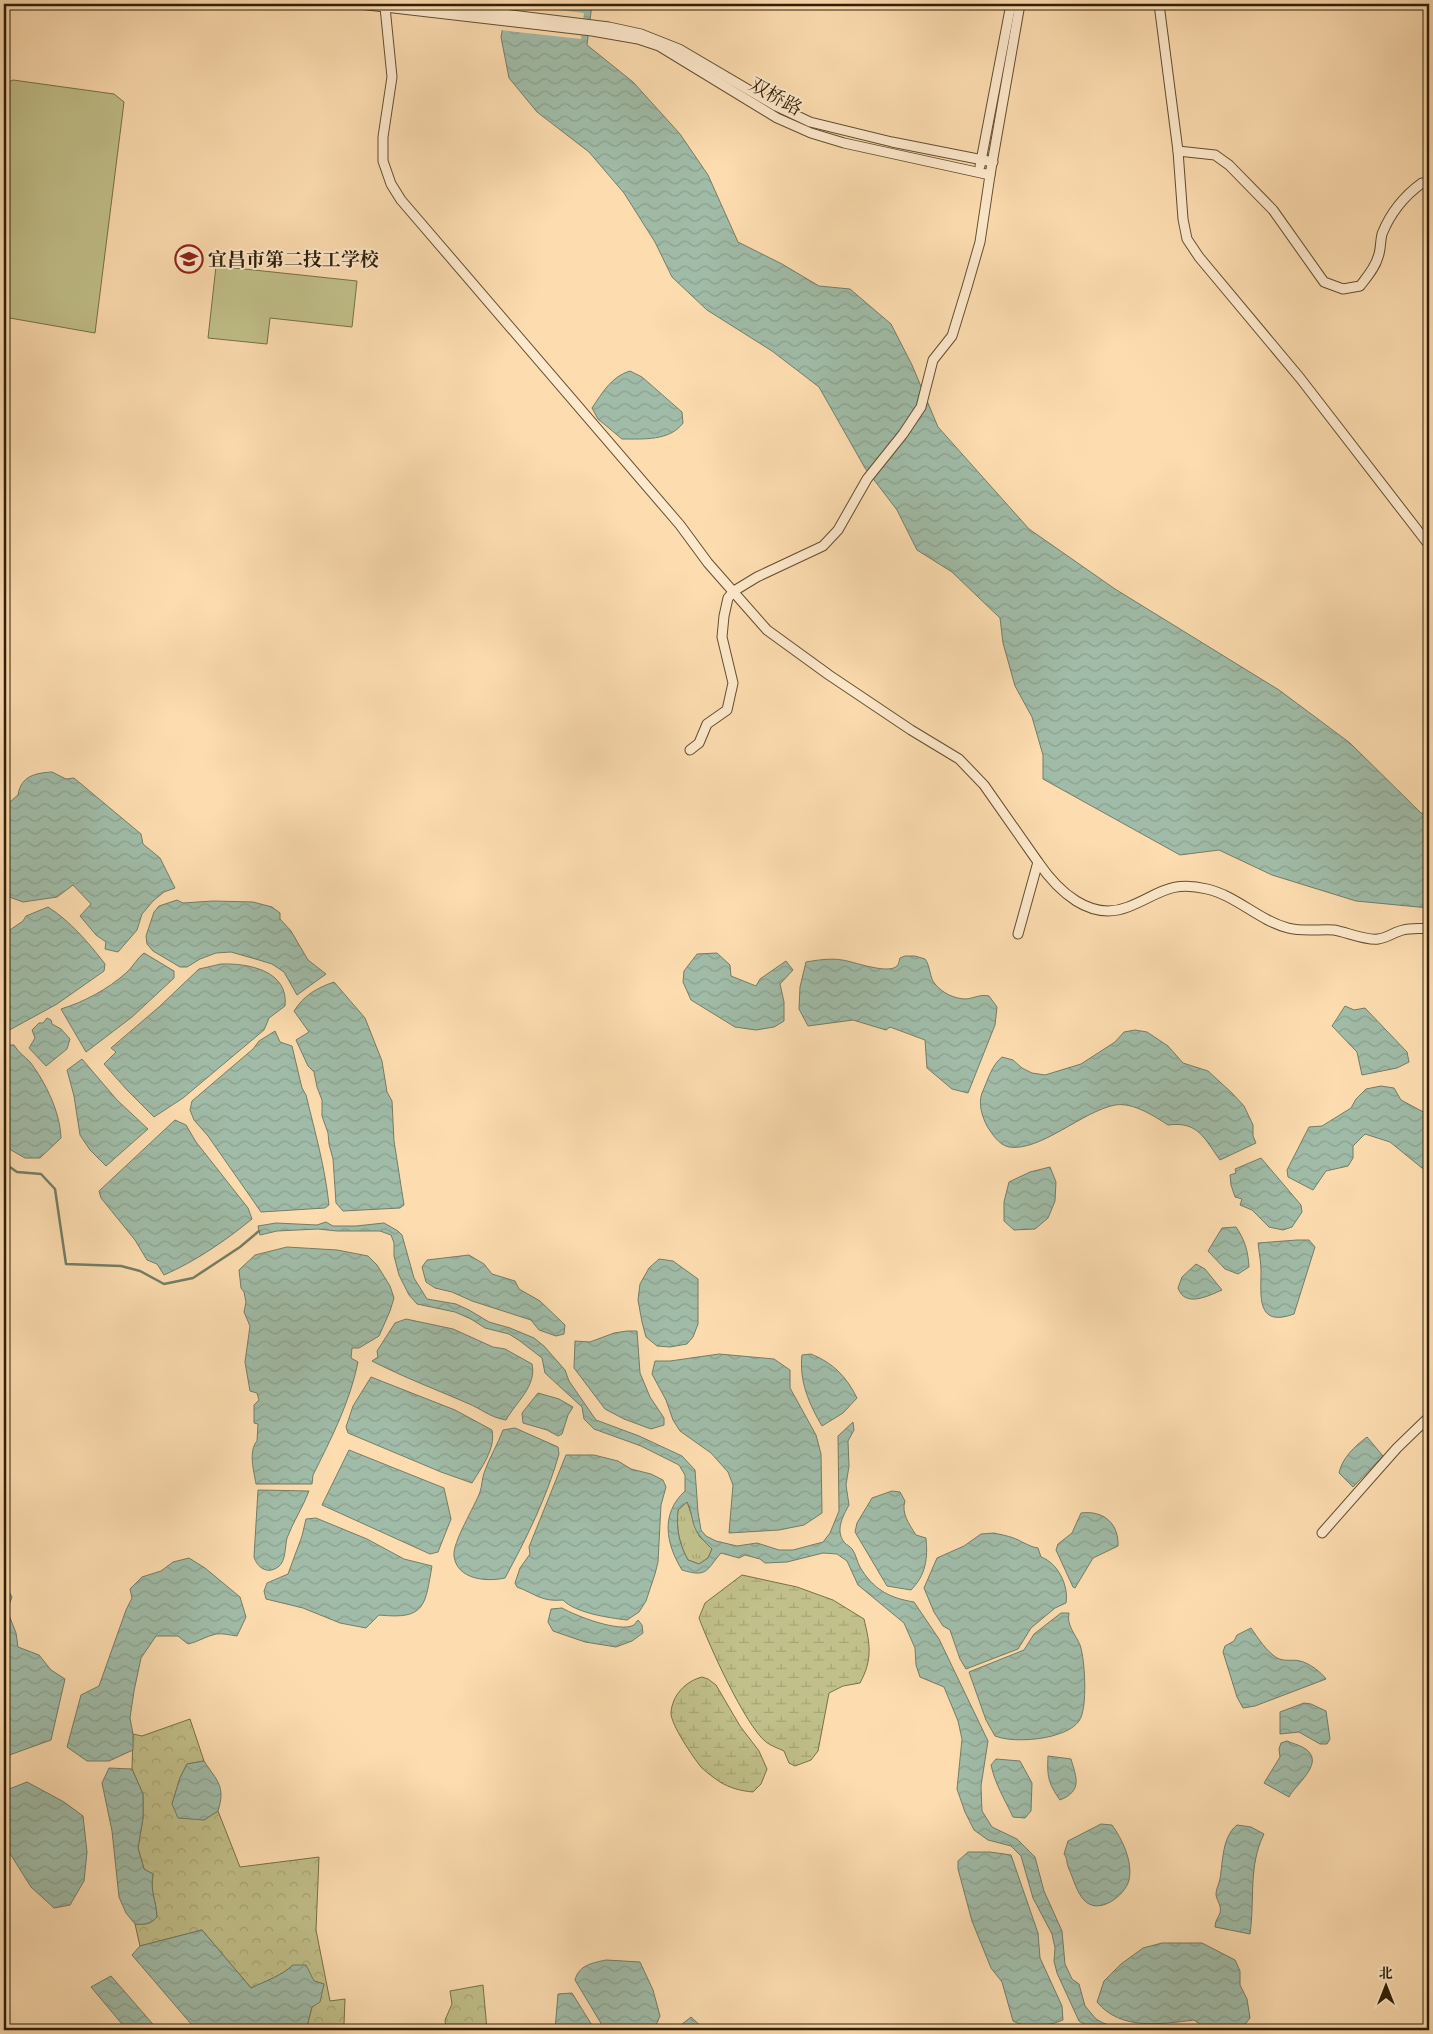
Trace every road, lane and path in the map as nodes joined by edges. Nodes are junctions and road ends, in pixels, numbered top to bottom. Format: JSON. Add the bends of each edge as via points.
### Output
{"nodes":[{"id":1,"x":359,"y":4,"type":"edge"},
{"id":2,"x":424,"y":4,"type":"edge"},
{"id":3,"x":1011,"y":4,"type":"edge"},
{"id":4,"x":1020,"y":4,"type":"edge"},
{"id":5,"x":1159,"y":4,"type":"edge"},
{"id":6,"x":385,"y":7,"type":"junction"},
{"id":7,"x":497,"y":17,"type":"junction"},
{"id":8,"x":566,"y":25,"type":"junction"},
{"id":9,"x":1178,"y":151,"type":"junction"},
{"id":10,"x":982,"y":160,"type":"junction"},
{"id":11,"x":992,"y":162,"type":"junction"},
{"id":12,"x":979,"y":173,"type":"junction"},
{"id":13,"x":990,"y":175,"type":"junction"},
{"id":14,"x":1429,"y":184,"type":"edge"},
{"id":15,"x":1429,"y":545,"type":"edge"},
{"id":16,"x":734,"y":591,"type":"junction"},
{"id":17,"x":690,"y":750,"type":"dead end"},
{"id":18,"x":1038,"y":862,"type":"junction"},
{"id":19,"x":1429,"y":928,"type":"edge"},
{"id":20,"x":1018,"y":934,"type":"dead end"},
{"id":21,"x":1429,"y":1417,"type":"edge"},
{"id":22,"x":1322,"y":1533,"type":"dead end"}],
"edges":[{"from":1,"to":6,"type":"street"},
{"from":2,"to":7,"type":"street"},
{"from":3,"to":10,"type":"street"},
{"from":4,"to":11,"type":"street"},
{"from":5,"to":9,"type":"street"},
{"from":6,"to":7,"type":"street"},
{"from":6,"to":16,"type":"street","via":[[392,77],[383,137],[383,162],[391,184],[401,200]]},
{"from":7,"to":8,"type":"street"},
{"from":8,"to":10,"type":"street","via":[[618,29],[658,39],[810,122]]},
{"from":8,"to":12,"type":"street","name":"双桥路","via":[[659,46],[777,118],[811,133]]},
{"from":9,"to":14,"type":"street","via":[[1215,155],[1229,165],[1272,210],[1324,282],[1342,289],[1360,286],[1378,257],[1382,236],[1393,214],[1409,193],[1422,183]]},
{"from":9,"to":15,"type":"street","via":[[1187,239]]},
{"from":10,"to":11,"type":"street"},
{"from":10,"to":12,"type":"street"},
{"from":11,"to":13,"type":"street"},
{"from":12,"to":13,"type":"street","name":"双桥路"},
{"from":13,"to":16,"type":"street","via":[[980,242],[967,287],[952,336],[933,360],[921,407],[867,479],[838,530],[823,546],[757,576]]},
{"from":16,"to":17,"type":"street","via":[[728,598],[722,637],[733,683],[727,710],[707,724],[699,743]]},
{"from":16,"to":18,"type":"street","via":[[767,630],[959,759],[984,785]]},
{"from":18,"to":19,"type":"street","via":[[1051,882],[1074,901],[1100,911],[1127,908],[1174,886],[1207,888],[1288,928],[1334,930],[1376,940],[1404,930]]},
{"from":18,"to":20,"type":"street"},
{"from":21,"to":22,"type":"street","via":[[1397,1448]]}]}
